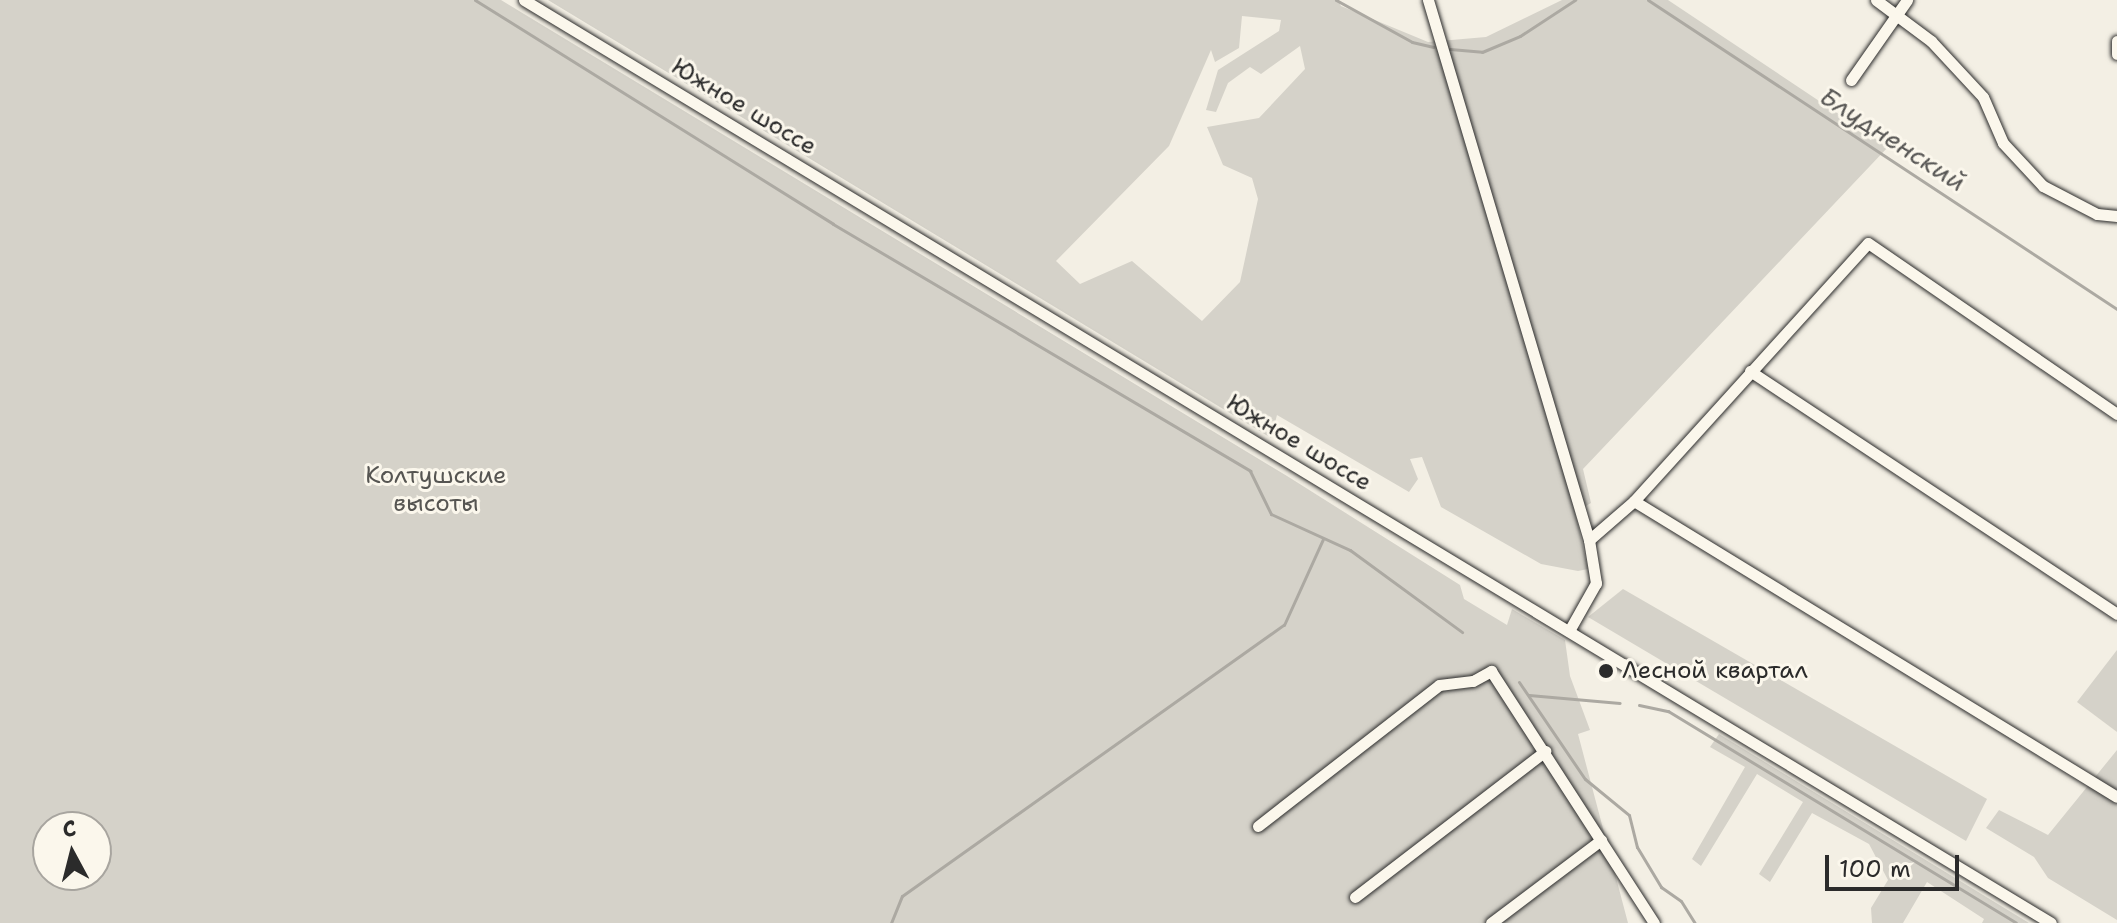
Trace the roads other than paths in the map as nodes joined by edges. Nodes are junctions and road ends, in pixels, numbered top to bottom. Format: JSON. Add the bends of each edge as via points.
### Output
{"nodes":[{"id":1,"x":524,"y":0,"type":"edge"},
{"id":2,"x":1428,"y":0,"type":"edge"},
{"id":3,"x":1876,"y":0,"type":"edge"},
{"id":4,"x":1907,"y":0,"type":"edge"},
{"id":5,"x":1898,"y":13,"type":"junction"},
{"id":6,"x":2117,"y":41,"type":"edge"},
{"id":7,"x":2117,"y":54,"type":"edge"},
{"id":8,"x":1851,"y":80,"type":"dead end"},
{"id":9,"x":2117,"y":216,"type":"edge"},
{"id":10,"x":1750,"y":371,"type":"junction"},
{"id":11,"x":2117,"y":414,"type":"edge"},
{"id":12,"x":1634,"y":501,"type":"junction"},
{"id":13,"x":1589,"y":540,"type":"junction"},
{"id":14,"x":2117,"y":614,"type":"edge"},
{"id":15,"x":1569,"y":631,"type":"junction"},
{"id":16,"x":1545,"y":751,"type":"junction"},
{"id":17,"x":2117,"y":797,"type":"edge"},
{"id":18,"x":1258,"y":826,"type":"dead end"},
{"id":19,"x":1601,"y":840,"type":"junction"},
{"id":20,"x":1355,"y":897,"type":"dead end"},
{"id":21,"x":1491,"y":923,"type":"edge"},
{"id":22,"x":1654,"y":923,"type":"edge"},
{"id":23,"x":2051,"y":923,"type":"edge"}],
"edges":[{"from":1,"to":15,"type":"street","name":"Южное шоссе"},
{"from":2,"to":13,"type":"street"},
{"from":3,"to":5,"type":"street"},
{"from":4,"to":5,"type":"street"},
{"from":5,"to":8,"type":"street"},
{"from":5,"to":9,"type":"street","via":[[1983,97],[2003,143],[2043,186],[2097,214]]},
{"from":6,"to":7,"type":"street"},
{"from":10,"to":11,"type":"street","via":[[1868,243]]},
{"from":10,"to":12,"type":"street"},
{"from":10,"to":14,"type":"street"},
{"from":12,"to":13,"type":"street"},
{"from":12,"to":17,"type":"street"},
{"from":13,"to":15,"type":"street","via":[[1596,583]]},
{"from":15,"to":23,"type":"street","name":"Южное шоссе"},
{"from":16,"to":18,"type":"street","via":[[1491,671],[1473,681],[1439,685]]},
{"from":16,"to":19,"type":"street"},
{"from":16,"to":20,"type":"street"},
{"from":19,"to":21,"type":"street"},
{"from":19,"to":22,"type":"street"}]}
